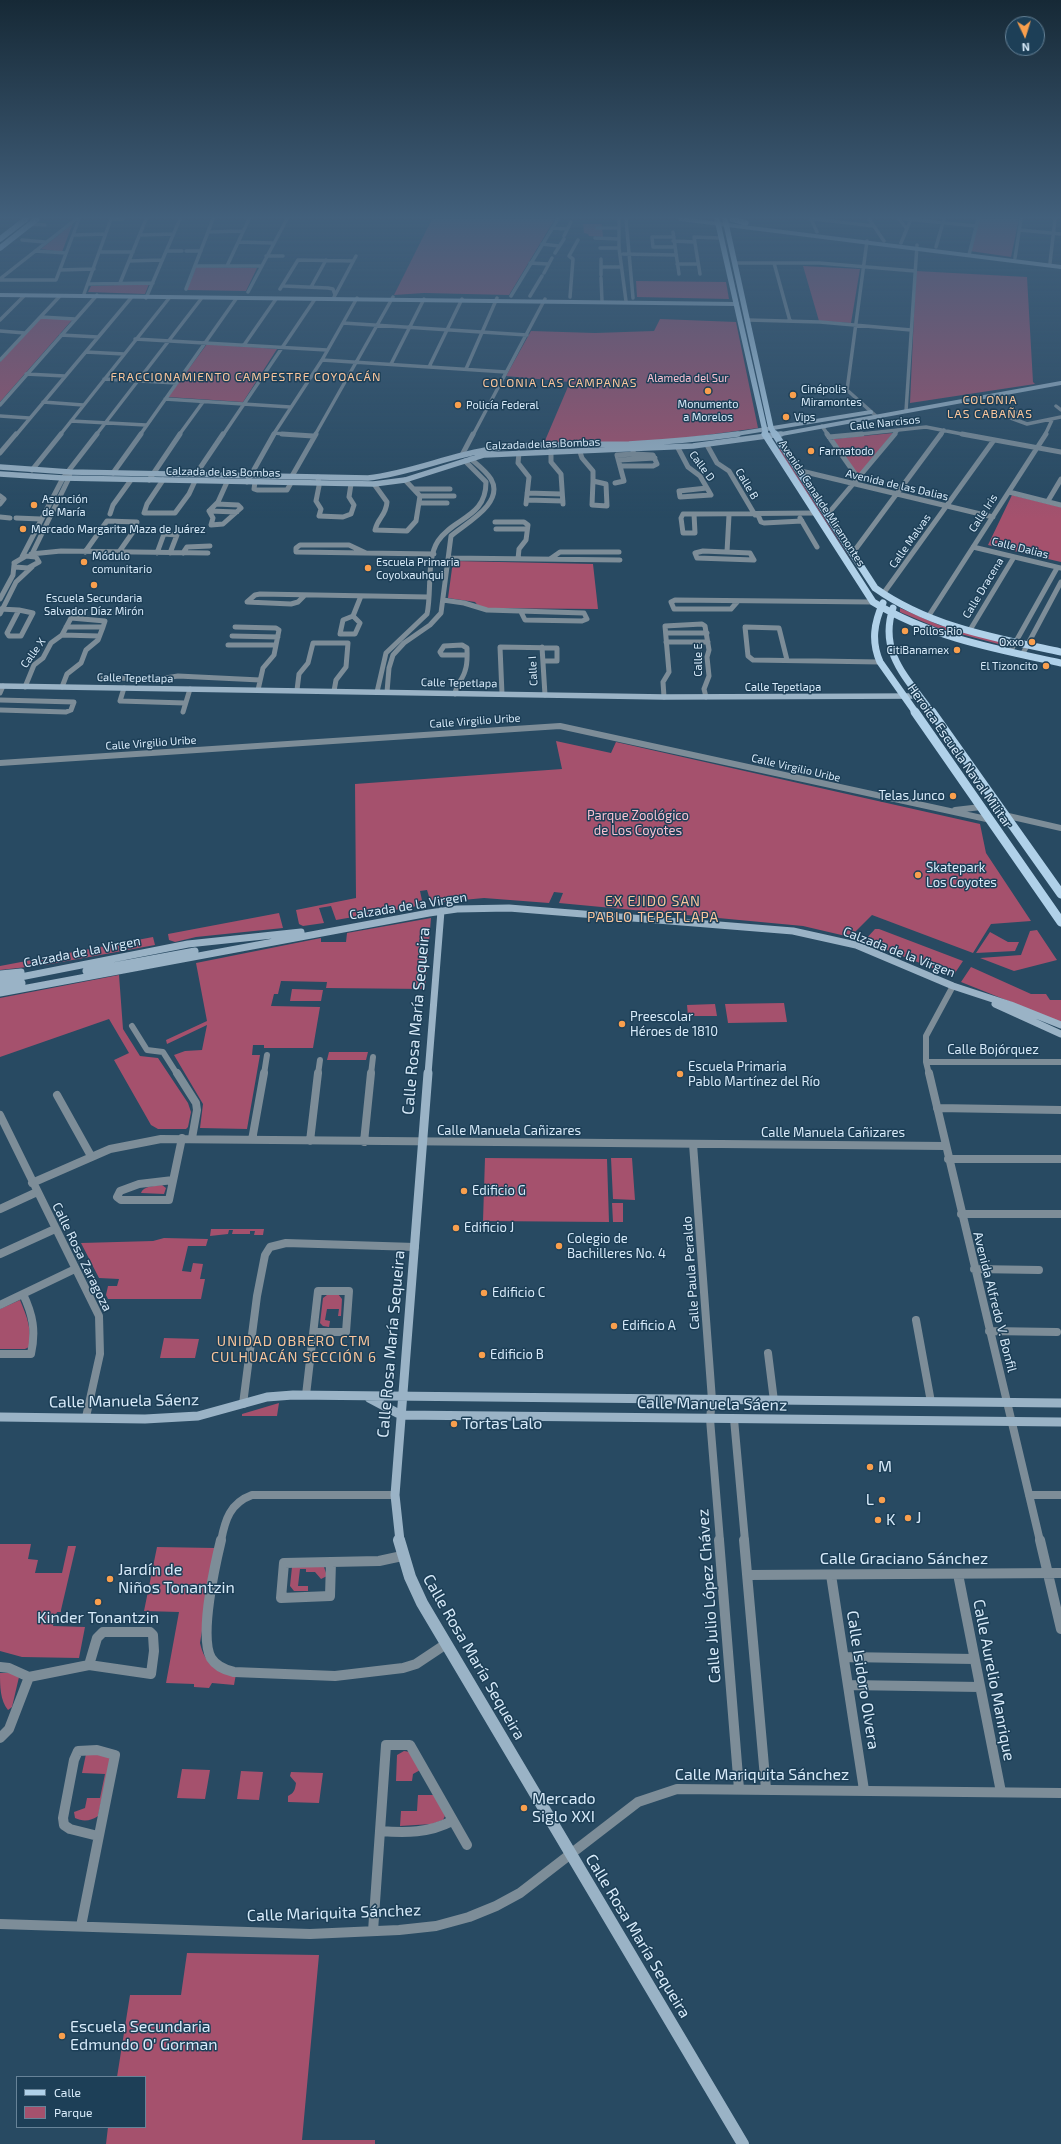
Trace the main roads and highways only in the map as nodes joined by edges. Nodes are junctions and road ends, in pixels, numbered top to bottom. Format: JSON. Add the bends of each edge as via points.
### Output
{"nodes":[{"id":1,"x":740,"y":319,"type":"edge"},
{"id":2,"x":748,"y":319,"type":"edge"},
{"id":3,"x":1061,"y":379,"type":"edge"},
{"id":4,"x":1061,"y":383,"type":"edge"},
{"id":5,"x":906,"y":409,"type":"junction"},
{"id":6,"x":871,"y":412,"type":"junction"},
{"id":7,"x":865,"y":418,"type":"junction"},
{"id":8,"x":769,"y":432,"type":"junction"},
{"id":9,"x":688,"y":440,"type":"junction"},
{"id":10,"x":693,"y":446,"type":"junction"},
{"id":11,"x":550,"y":449,"type":"junction"},
{"id":12,"x":0,"y":467,"type":"edge"},
{"id":13,"x":0,"y":474,"type":"edge"},
{"id":14,"x":886,"y":596,"type":"junction"},
{"id":15,"x":898,"y":603,"type":"junction"},
{"id":16,"x":880,"y":607,"type":"junction"},
{"id":17,"x":891,"y":613,"type":"junction"},
{"id":18,"x":1061,"y":652,"type":"edge"},
{"id":19,"x":1061,"y":663,"type":"edge"},
{"id":20,"x":1,"y":686,"type":"edge"},
{"id":21,"x":902,"y":696,"type":"junction"},
{"id":22,"x":918,"y":696,"type":"junction"},
{"id":23,"x":1061,"y":894,"type":"edge"},
{"id":24,"x":1057,"y":908,"type":"edge"},
{"id":25,"x":441,"y":911,"type":"junction"},
{"id":26,"x":1061,"y":922,"type":"edge"},
{"id":27,"x":312,"y":934,"type":"junction"},
{"id":28,"x":254,"y":945,"type":"junction"},
{"id":29,"x":49,"y":970,"type":"junction"},
{"id":30,"x":0,"y":974,"type":"edge"},
{"id":31,"x":0,"y":981,"type":"edge"},
{"id":32,"x":0,"y":986,"type":"edge"},
{"id":33,"x":0,"y":993,"type":"edge"},
{"id":34,"x":976,"y":995,"type":"junction"},
{"id":35,"x":1061,"y":1025,"type":"edge"},
{"id":36,"x":1061,"y":1034,"type":"edge"},
{"id":37,"x":367,"y":1396,"type":"junction"},
{"id":38,"x":403,"y":1397,"type":"junction"},
{"id":39,"x":1061,"y":1403,"type":"edge"},
{"id":40,"x":401,"y":1415,"type":"junction"},
{"id":41,"x":0,"y":1417,"type":"edge"},
{"id":42,"x":1061,"y":1422,"type":"edge"},
{"id":43,"x":743,"y":2144,"type":"edge"}],
"edges":[{"from":1,"to":8,"type":"main road","name":"Avenida Canal de Miramontes"},
{"from":2,"to":8,"type":"main road","name":"Avenida Canal de Miramontes"},
{"from":3,"to":5,"type":"main road","name":"Calzada de las Bombas"},
{"from":4,"to":5,"type":"main road","name":"Calzada de las Bombas"},
{"from":5,"to":6,"type":"main road","name":"Calzada de las Bombas"},
{"from":5,"to":7,"type":"main road","name":"Calzada de las Bombas"},
{"from":6,"to":7,"type":"main road"},
{"from":6,"to":8,"type":"main road","name":"Calzada de las Bombas"},
{"from":7,"to":8,"type":"main road","name":"Calzada de las Bombas"},
{"from":8,"to":9,"type":"main road","name":"Calzada de las Bombas"},
{"from":8,"to":10,"type":"main road","name":"Calzada de las Bombas"},
{"from":8,"to":14,"type":"main road","name":"Avenida Canal de Miramontes","via":[[875,588]]},
{"from":8,"to":16,"type":"main road","name":"Avenida Canal de Miramontes","via":[[815,513],[873,602]]},
{"from":9,"to":10,"type":"main road"},
{"from":9,"to":11,"type":"main road","name":"Calzada de las Bombas"},
{"from":10,"to":11,"type":"main road","name":"Calzada de las Bombas","via":[[633,452]]},
{"from":11,"to":12,"type":"main road","name":"Calzada de las Bombas","via":[[492,449],[395,475],[368,478],[70,472]]},
{"from":11,"to":13,"type":"main road","name":"Calzada de las Bombas","via":[[491,454],[405,480],[374,484],[131,480]]},
{"from":14,"to":15,"type":"main road","name":"Avenida Canal de Miramontes"},
{"from":14,"to":16,"type":"main road","name":"Heroica Escuela Naval Militar"},
{"from":15,"to":17,"type":"main road","name":"Heroica Escuela Naval Militar","via":[[893,606]]},
{"from":15,"to":18,"type":"main road","name":"Avenida Canal de Miramontes","via":[[928,617],[970,630]]},
{"from":16,"to":17,"type":"main road","name":"Avenida Canal de Miramontes"},
{"from":16,"to":21,"type":"main road","name":"Heroica Escuela Naval Militar","via":[[873,629],[875,649],[880,662]]},
{"from":17,"to":19,"type":"main road","name":"Avenida Canal de Miramontes","via":[[951,636]]},
{"from":17,"to":22,"type":"main road","name":"Heroica Escuela Naval Militar","via":[[886,632],[891,652]]},
{"from":20,"to":21,"type":"main road","name":"Calle Tepetlapa","via":[[664,697]]},
{"from":21,"to":22,"type":"main road","name":"Calle Tepetlapa"},
{"from":21,"to":24,"type":"main road","name":"Heroica Escuela Naval Militar"},
{"from":22,"to":23,"type":"main road","name":"Heroica Escuela Naval Militar"},
{"from":24,"to":26,"type":"main road","name":"Heroica Escuela Naval Militar"},
{"from":25,"to":27,"type":"main road","name":"Calzada de la Virgen"},
{"from":25,"to":34,"type":"main road","name":"Calzada de la Virgen","via":[[509,908],[793,931],[856,946]]},
{"from":25,"to":38,"type":"main road","name":"Calle Rosa María Sequeira"},
{"from":27,"to":28,"type":"main road","name":"Calzada de la Virgen"},
{"from":27,"to":29,"type":"main road","name":"Calzada de la Virgen","via":[[293,932],[200,942]]},
{"from":28,"to":32,"type":"main road","name":"Calzada de la Virgen","via":[[202,950]]},
{"from":28,"to":33,"type":"main road","name":"Calzada de la Virgen"},
{"from":29,"to":30,"type":"main road"},
{"from":29,"to":31,"type":"main road","name":"Calzada de la Virgen"},
{"from":34,"to":35,"type":"main road","name":"Calzada de la Virgen","via":[[1011,1005]]},
{"from":34,"to":36,"type":"main road","name":"Calzada de la Virgen"},
{"from":37,"to":38,"type":"main road","name":"Calle Manuela Sáenz"},
{"from":37,"to":40,"type":"main road","name":"Calle Manuela Sáenz"},
{"from":37,"to":41,"type":"main road","name":"Calle Manuela Sáenz","via":[[282,1395],[198,1416]]},
{"from":38,"to":39,"type":"main road","name":"Calle Manuela Sáenz"},
{"from":38,"to":40,"type":"main road","name":"Calle Rosa María Sequeira"},
{"from":40,"to":42,"type":"main road","name":"Calle Manuela Sáenz"},
{"from":40,"to":43,"type":"main road","name":"Calle Rosa María Sequeira","via":[[395,1495],[396,1525],[402,1556],[413,1585]]}]}
